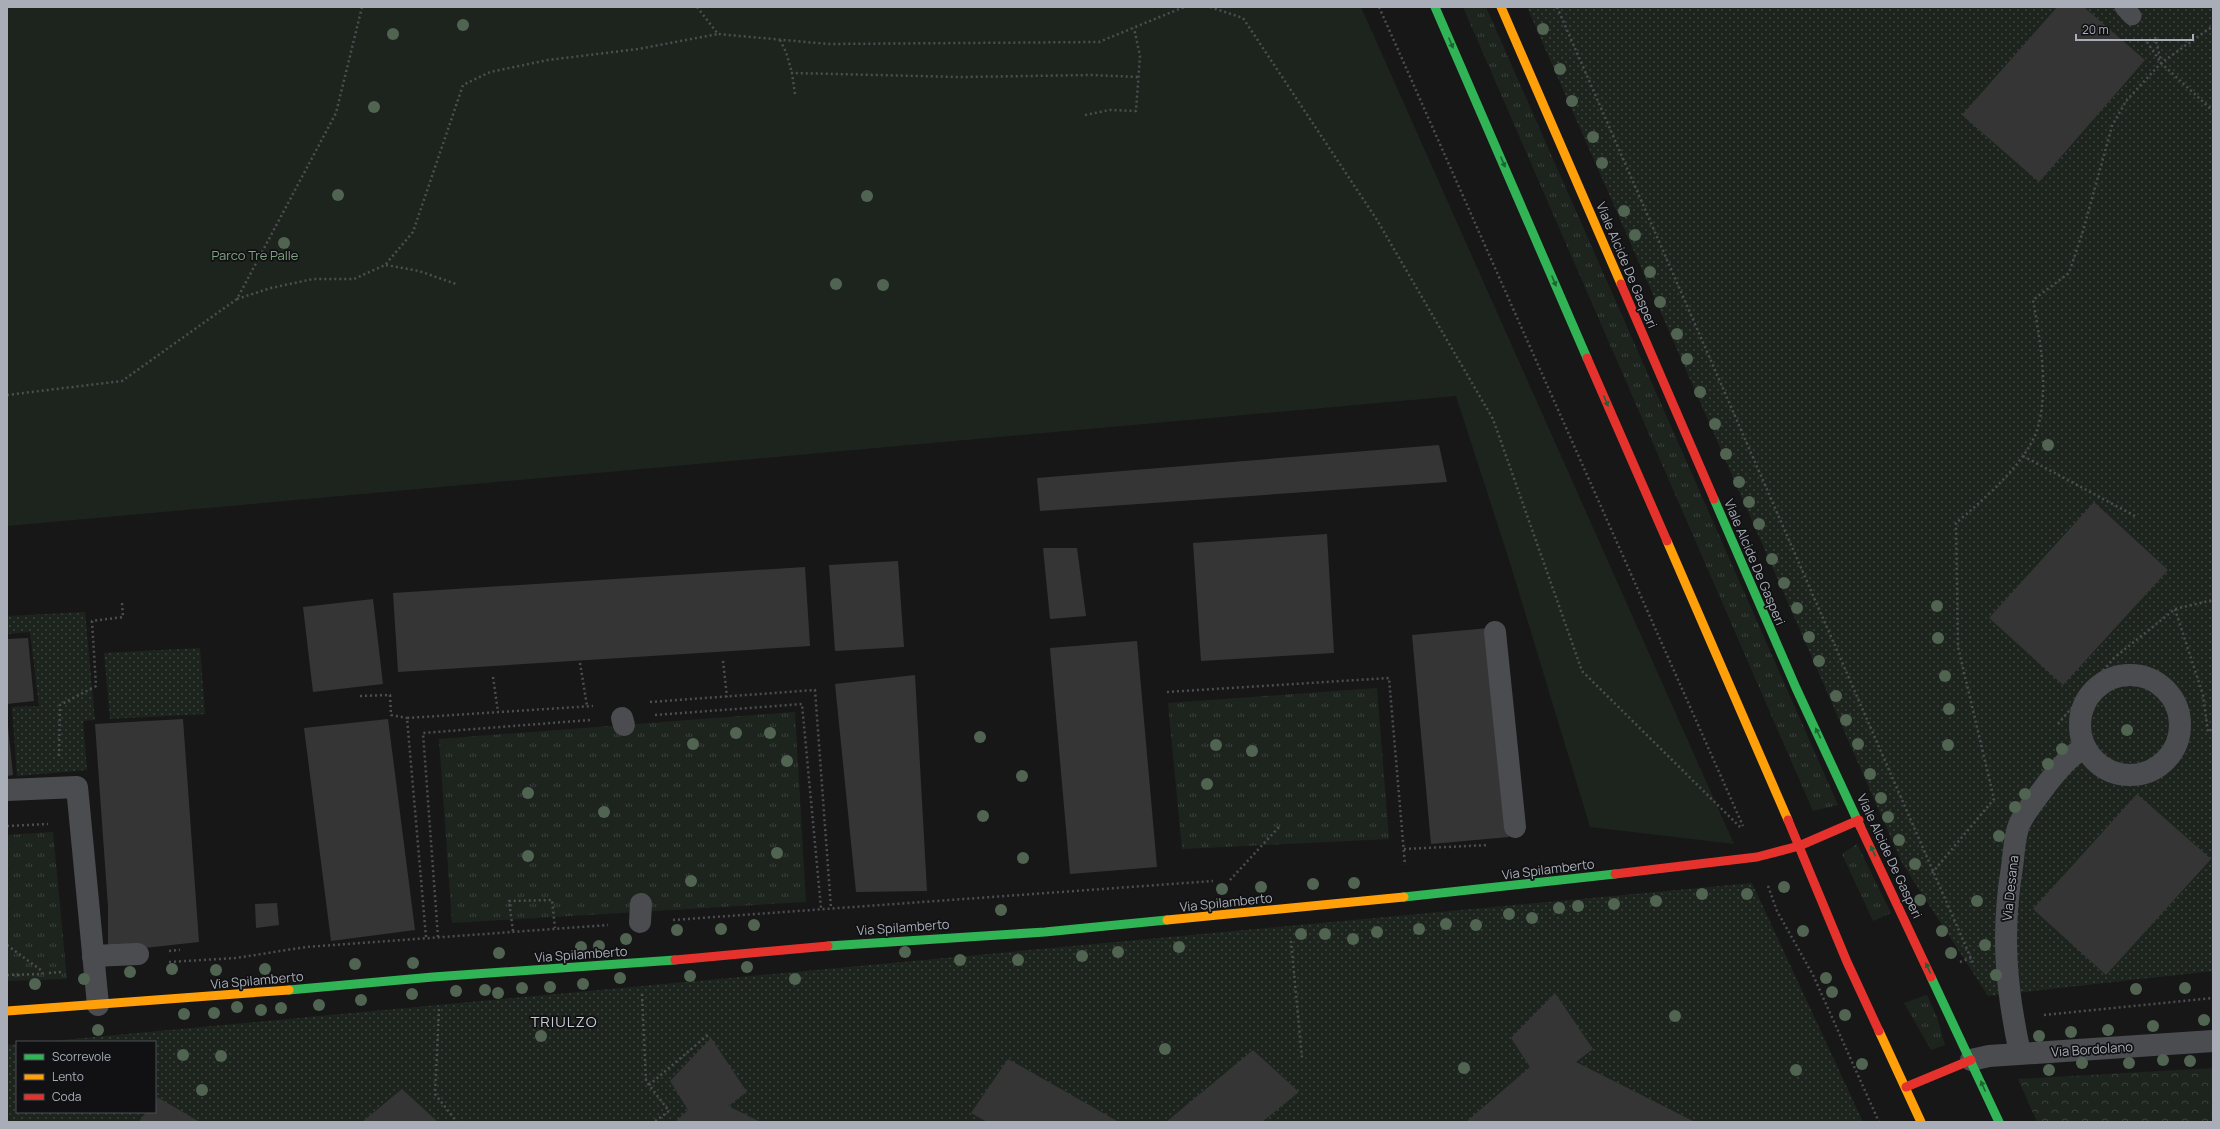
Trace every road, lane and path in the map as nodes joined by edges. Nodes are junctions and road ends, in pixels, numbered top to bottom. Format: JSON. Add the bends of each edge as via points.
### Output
{"nodes":[{"id":1,"x":362,"y":7,"type":"edge"},
{"id":2,"x":697,"y":7,"type":"edge"},
{"id":3,"x":1184,"y":7,"type":"edge"},
{"id":4,"x":1210,"y":7,"type":"edge"},
{"id":5,"x":1379,"y":7,"type":"edge"},
{"id":6,"x":1435,"y":7,"type":"edge"},
{"id":7,"x":1501,"y":7,"type":"edge"},
{"id":8,"x":1558,"y":7,"type":"edge"},
{"id":9,"x":2128,"y":11,"type":"edge"},
{"id":10,"x":2213,"y":26,"type":"edge"},
{"id":11,"x":1134,"y":28,"type":"junction"},
{"id":12,"x":718,"y":34,"type":"junction"},
{"id":13,"x":780,"y":40,"type":"junction"},
{"id":14,"x":2161,"y":63,"type":"junction"},
{"id":15,"x":792,"y":73,"type":"junction"},
{"id":16,"x":1138,"y":77,"type":"junction"},
{"id":17,"x":795,"y":94,"type":"dead end"},
{"id":18,"x":2213,"y":111,"type":"edge"},
{"id":19,"x":1086,"y":115,"type":"dead end"},
{"id":20,"x":385,"y":265,"type":"junction"},
{"id":21,"x":456,"y":284,"type":"dead end"},
{"id":22,"x":236,"y":299,"type":"junction"},
{"id":23,"x":7,"y":395,"type":"edge"},
{"id":24,"x":2023,"y":456,"type":"junction"},
{"id":25,"x":2135,"y":516,"type":"dead end"},
{"id":26,"x":2213,"y":600,"type":"edge"},
{"id":27,"x":122,"y":602,"type":"dead end"},
{"id":28,"x":2175,"y":609,"type":"junction"},
{"id":29,"x":1495,"y":632,"type":"dead end"},
{"id":30,"x":723,"y":661,"type":"dead end"},
{"id":31,"x":580,"y":664,"type":"dead end"},
{"id":32,"x":493,"y":677,"type":"dead end"},
{"id":33,"x":1167,"y":692,"type":"dead end"},
{"id":34,"x":360,"y":696,"type":"dead end"},
{"id":35,"x":727,"y":697,"type":"junction"},
{"id":36,"x":649,"y":702,"type":"dead end"},
{"id":37,"x":587,"y":706,"type":"junction"},
{"id":38,"x":595,"y":706,"type":"dead end"},
{"id":39,"x":498,"y":712,"type":"junction"},
{"id":40,"x":407,"y":718,"type":"junction"},
{"id":41,"x":2213,"y":728,"type":"edge"},
{"id":42,"x":2054,"y":729,"type":"dead end"},
{"id":43,"x":2085,"y":748,"type":"junction"},
{"id":44,"x":59,"y":788,"type":"junction"},
{"id":45,"x":7,"y":790,"type":"edge"},
{"id":46,"x":1999,"y":793,"type":"dead end"},
{"id":47,"x":1994,"y":799,"type":"junction"},
{"id":48,"x":1859,"y":820,"type":"junction"},
{"id":49,"x":1279,"y":827,"type":"dead end"},
{"id":50,"x":1515,"y":827,"type":"dead end"},
{"id":51,"x":2015,"y":842,"type":"junction"},
{"id":52,"x":1494,"y":844,"type":"dead end"},
{"id":53,"x":1799,"y":846,"type":"junction"},
{"id":54,"x":1404,"y":849,"type":"junction"},
{"id":55,"x":1757,"y":857,"type":"junction"},
{"id":56,"x":1398,"y":868,"type":"dead end"},
{"id":57,"x":1932,"y":873,"type":"junction"},
{"id":58,"x":1230,"y":880,"type":"junction"},
{"id":59,"x":1238,"y":880,"type":"dead end"},
{"id":60,"x":1214,"y":881,"type":"dead end"},
{"id":61,"x":1222,"y":881,"type":"dead end"},
{"id":62,"x":821,"y":908,"type":"junction"},
{"id":63,"x":831,"y":908,"type":"junction"},
{"id":64,"x":1288,"y":908,"type":"junction"},
{"id":65,"x":555,"y":928,"type":"junction"},
{"id":66,"x":513,"y":931,"type":"junction"},
{"id":67,"x":426,"y":937,"type":"junction"},
{"id":68,"x":438,"y":937,"type":"junction"},
{"id":69,"x":7,"y":945,"type":"edge"},
{"id":70,"x":138,"y":954,"type":"dead end"},
{"id":71,"x":644,"y":962,"type":"junction"},
{"id":72,"x":94,"y":963,"type":"junction"},
{"id":73,"x":162,"y":963,"type":"dead end"},
{"id":74,"x":1974,"y":965,"type":"dead end"},
{"id":75,"x":1819,"y":973,"type":"dead end"},
{"id":76,"x":43,"y":974,"type":"junction"},
{"id":77,"x":7,"y":975,"type":"edge"},
{"id":78,"x":1813,"y":975,"type":"junction"},
{"id":79,"x":433,"y":977,"type":"junction"},
{"id":80,"x":2213,"y":998,"type":"edge"},
{"id":81,"x":98,"y":1005,"type":"junction"},
{"id":82,"x":50,"y":1009,"type":"junction"},
{"id":83,"x":7,"y":1011,"type":"edge"},
{"id":84,"x":2012,"y":1018,"type":"junction"},
{"id":85,"x":709,"y":1034,"type":"dead end"},
{"id":86,"x":2213,"y":1041,"type":"edge"},
{"id":87,"x":2020,"y":1053,"type":"junction"},
{"id":88,"x":1302,"y":1058,"type":"dead end"},
{"id":89,"x":1971,"y":1060,"type":"junction"},
{"id":90,"x":649,"y":1085,"type":"junction"},
{"id":91,"x":1906,"y":1087,"type":"junction"},
{"id":92,"x":458,"y":1122,"type":"edge"},
{"id":93,"x":654,"y":1122,"type":"edge"},
{"id":94,"x":1878,"y":1122,"type":"edge"},
{"id":95,"x":1921,"y":1122,"type":"edge"},
{"id":96,"x":1998,"y":1122,"type":"edge"}],
"edges":[{"from":1,"to":22,"type":"path","via":[[336,113]]},
{"from":2,"to":12,"type":"path"},
{"from":3,"to":11,"type":"path"},
{"from":4,"to":5,"type":"path","via":[[1243,18],[1377,220],[1493,419],[1582,671],[1746,833]]},
{"from":6,"to":53,"type":"street","one_way":true},
{"from":48,"to":7,"type":"street","name":"Viale Alcide De Gasperi","one_way":true,"via":[[1796,688]]},
{"from":8,"to":57,"type":"path"},
{"from":9,"to":14,"type":"path"},
{"from":10,"to":14,"type":"path"},
{"from":11,"to":13,"type":"path","via":[[1099,42],[828,44]]},
{"from":11,"to":16,"type":"path","via":[[1140,56]]},
{"from":12,"to":13,"type":"path"},
{"from":12,"to":20,"type":"path","via":[[638,49],[548,60],[490,72],[463,85],[413,232]]},
{"from":13,"to":15,"type":"path"},
{"from":14,"to":18,"type":"path"},
{"from":14,"to":24,"type":"path","via":[[2126,101],[2112,126],[2069,273],[2033,300],[2039,337],[2042,397],[2038,428]]},
{"from":15,"to":16,"type":"path","via":[[960,77]]},
{"from":15,"to":17,"type":"path"},
{"from":16,"to":19,"type":"path","via":[[1136,112],[1110,110]]},
{"from":20,"to":21,"type":"path","via":[[419,271]]},
{"from":20,"to":22,"type":"path","via":[[354,278],[313,279]]},
{"from":22,"to":23,"type":"path","via":[[122,381]]},
{"from":24,"to":25,"type":"path"},
{"from":24,"to":47,"type":"path","via":[[1991,493],[1956,523],[1958,647]]},
{"from":26,"to":28,"type":"path"},
{"from":27,"to":44,"type":"path","via":[[123,617],[92,621],[96,686],[60,705]]},
{"from":28,"to":41,"type":"path","via":[[2202,695],[2208,732]]},
{"from":28,"to":42,"type":"path","via":[[2114,658]]},
{"from":29,"to":50,"type":"street"},
{"from":30,"to":35,"type":"path"},
{"from":31,"to":37,"type":"path"},
{"from":32,"to":39,"type":"path"},
{"from":33,"to":54,"type":"path","via":[[1389,678]]},
{"from":34,"to":40,"type":"path","via":[[390,695],[391,715]]},
{"from":35,"to":36,"type":"path"},
{"from":35,"to":63,"type":"path","via":[[815,690]]},
{"from":37,"to":38,"type":"path"},
{"from":37,"to":39,"type":"path"},
{"from":39,"to":40,"type":"path"},
{"from":40,"to":67,"type":"path"},
{"from":43,"to":43,"type":"street","via":[[2080,733],[2080,717],[2085,702],[2094,690],[2107,681],[2137,675],[2152,680],[2165,689],[2174,700],[2179,714],[2178,742],[2161,765],[2134,776],[2119,774],[2099,764]]},
{"from":43,"to":51,"type":"street","name":"Via Desana","via":[[2072,754],[2060,767],[2019,825]]},
{"from":44,"to":45,"type":"street"},
{"from":44,"to":72,"type":"street","via":[[77,787]]},
{"from":46,"to":47,"type":"path"},
{"from":47,"to":51,"type":"path"},
{"from":47,"to":57,"type":"path"},
{"from":48,"to":53,"type":"street","name":"Via Spilamberto"},
{"from":89,"to":48,"type":"street","name":"Viale Alcide De Gasperi","one_way":true},
{"from":49,"to":58,"type":"path"},
{"from":51,"to":84,"type":"street","name":"Via Desana","via":[[2007,897],[2005,958]]},
{"from":52,"to":54,"type":"path"},
{"from":53,"to":55,"type":"street","name":"Via Spilamberto"},
{"from":53,"to":91,"type":"street","via":[[1847,962]]},
{"from":54,"to":56,"type":"path","via":[[1406,867]]},
{"from":55,"to":64,"type":"street","name":"Via Spilamberto","via":[[1512,887]]},
{"from":55,"to":78,"type":"path","via":[[1777,911]]},
{"from":57,"to":74,"type":"path"},
{"from":58,"to":59,"type":"path"},
{"from":58,"to":61,"type":"path"},
{"from":60,"to":63,"type":"path"},
{"from":62,"to":63,"type":"path"},
{"from":62,"to":65,"type":"path","via":[[640,913]]},
{"from":62,"to":68,"type":"path","via":[[802,704],[623,721],[423,733]]},
{"from":64,"to":71,"type":"street","name":"Via Spilamberto","via":[[1045,932],[944,937]]},
{"from":64,"to":88,"type":"path"},
{"from":65,"to":66,"type":"path"},
{"from":65,"to":66,"type":"path","via":[[552,900],[509,901]]},
{"from":66,"to":68,"type":"path"},
{"from":67,"to":68,"type":"path"},
{"from":67,"to":73,"type":"path","via":[[306,947],[236,958]]},
{"from":69,"to":76,"type":"path"},
{"from":70,"to":72,"type":"street"},
{"from":71,"to":79,"type":"street","name":"Via Spilamberto"},
{"from":71,"to":90,"type":"path","via":[[642,995],[646,1081]]},
{"from":72,"to":76,"type":"path"},
{"from":72,"to":81,"type":"street"},
{"from":75,"to":78,"type":"path"},
{"from":76,"to":77,"type":"path"},
{"from":76,"to":82,"type":"path"},
{"from":78,"to":94,"type":"path"},
{"from":79,"to":81,"type":"street","name":"Via Spilamberto"},
{"from":79,"to":92,"type":"path","via":[[440,1014],[435,1094]]},
{"from":80,"to":84,"type":"path"},
{"from":81,"to":82,"type":"street","name":"Via Spilamberto"},
{"from":82,"to":83,"type":"street","name":"Via Spilamberto"},
{"from":84,"to":87,"type":"street","name":"Via Desana"},
{"from":85,"to":90,"type":"path"},
{"from":86,"to":87,"type":"street","name":"Via Bordolano"},
{"from":87,"to":89,"type":"street","name":"Via Bordolano"},
{"from":89,"to":91,"type":"street"},
{"from":96,"to":89,"type":"street","name":"Viale Alcide De Gasperi","one_way":true},
{"from":90,"to":93,"type":"path","via":[[669,1110]]},
{"from":91,"to":95,"type":"street"}]}
